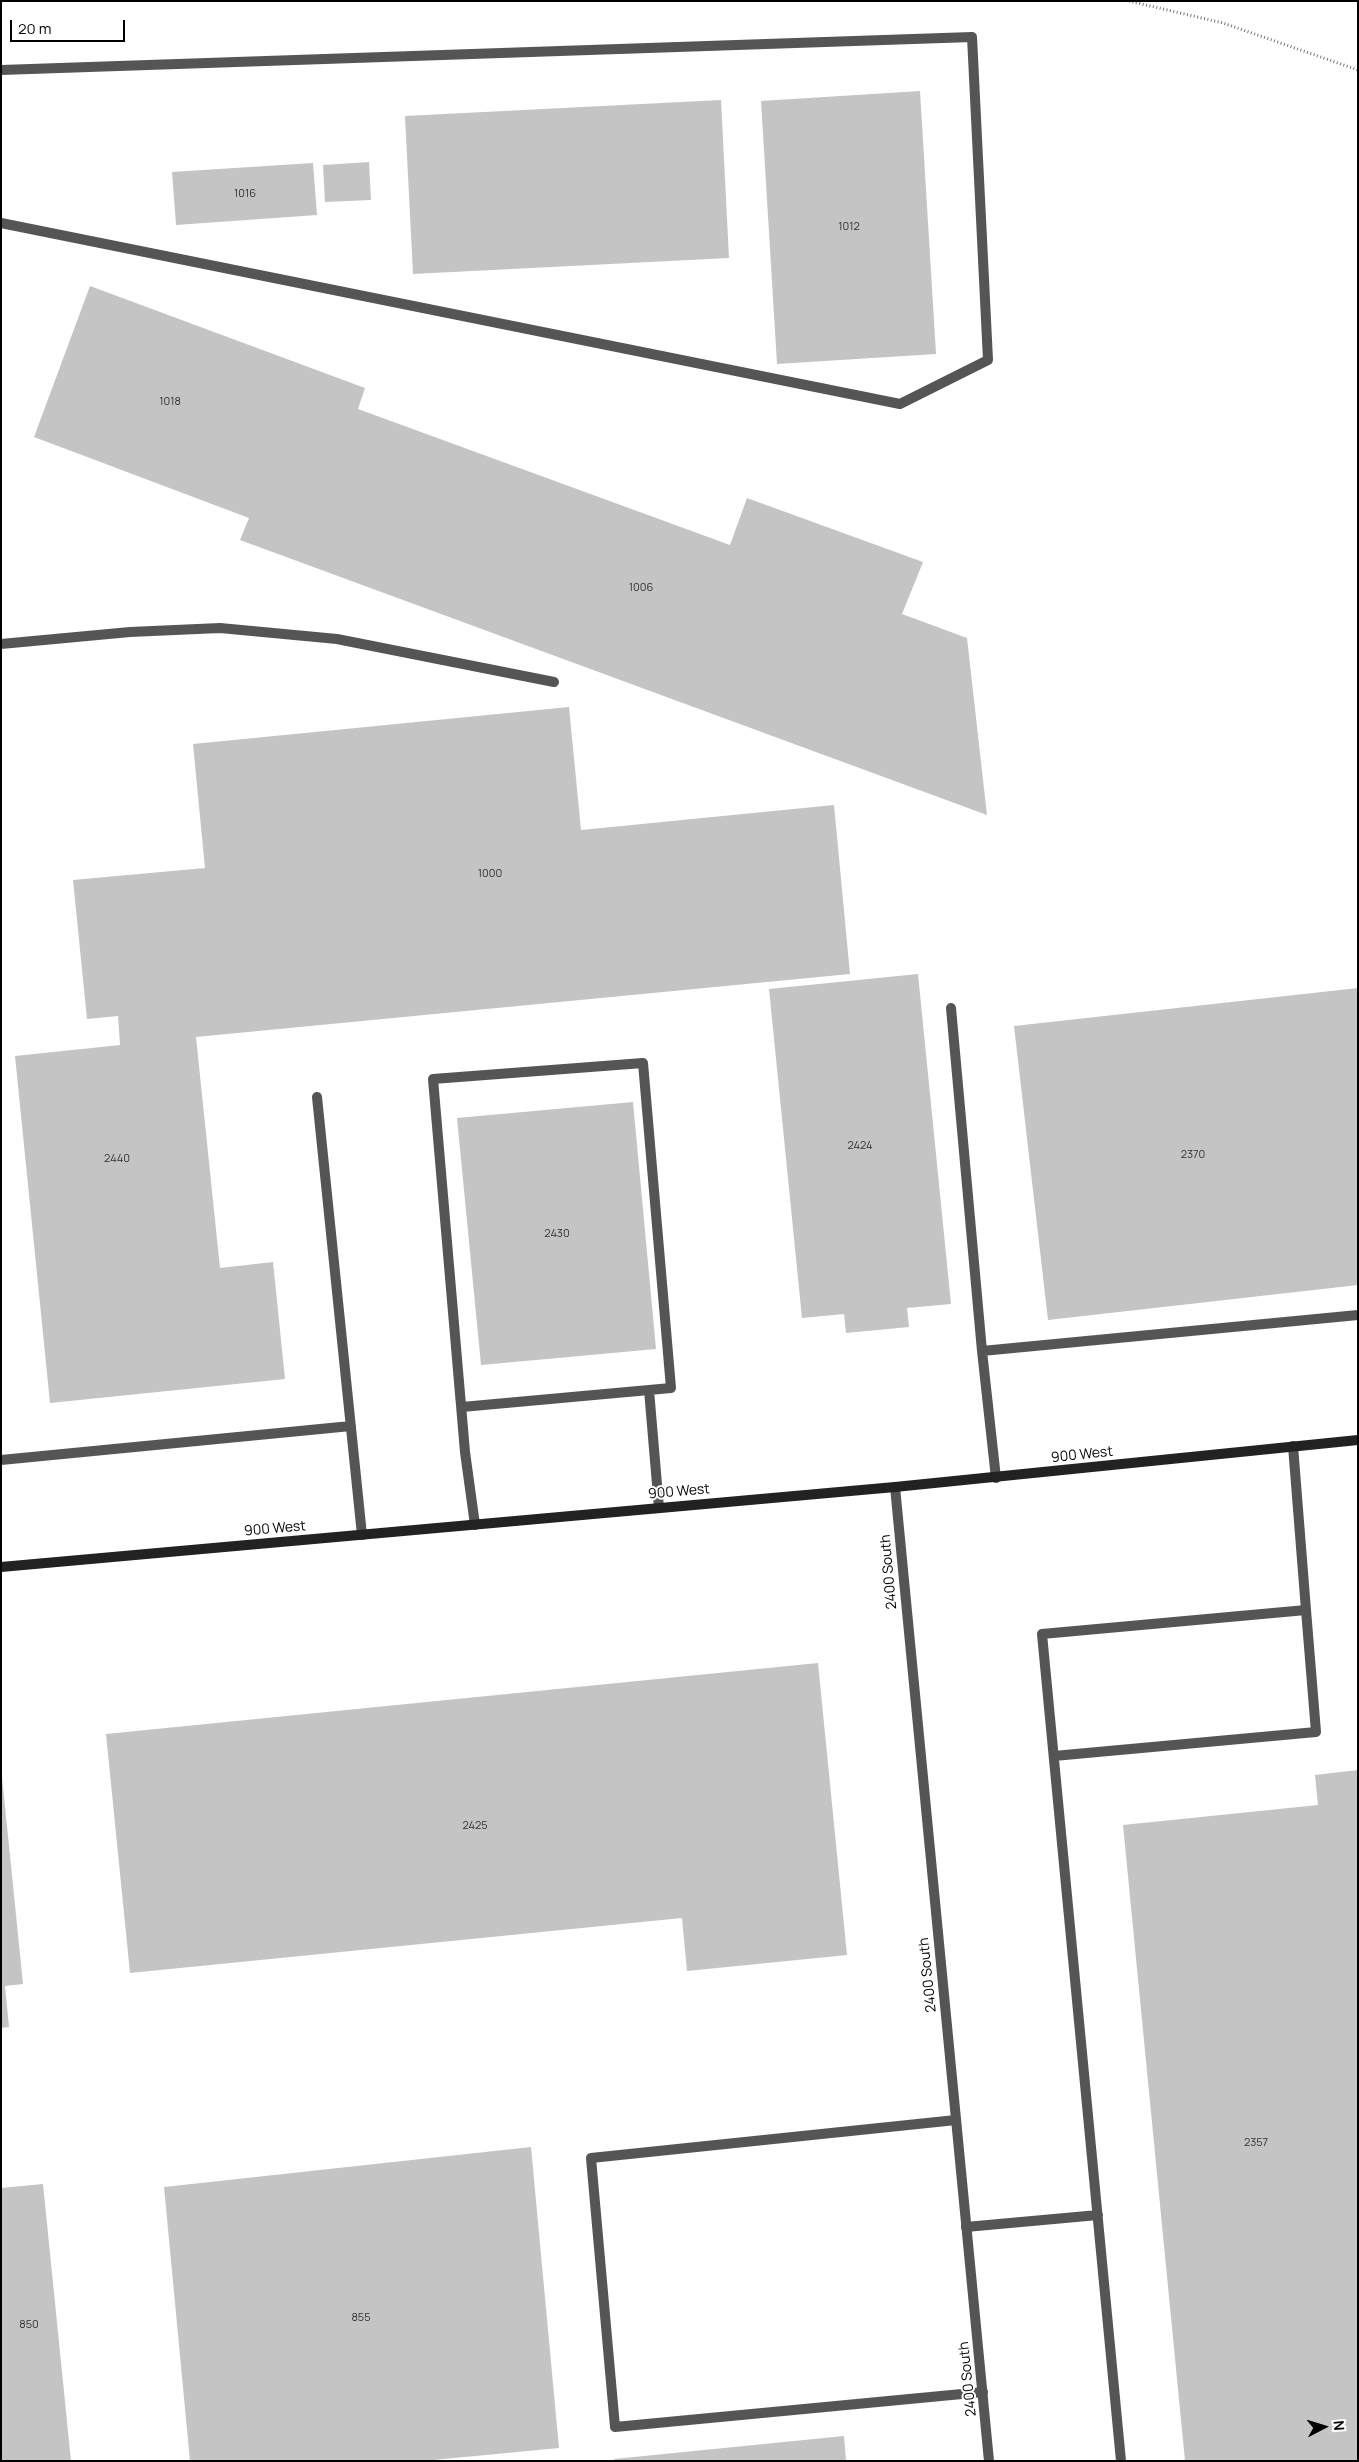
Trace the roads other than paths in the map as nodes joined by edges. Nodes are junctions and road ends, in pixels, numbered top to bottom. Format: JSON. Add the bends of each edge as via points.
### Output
{"nodes":[{"id":1,"x":1,"y":70,"type":"edge"},
{"id":2,"x":1,"y":223,"type":"edge"},
{"id":3,"x":1,"y":644,"type":"edge"},
{"id":4,"x":554,"y":682,"type":"dead end"},
{"id":5,"x":951,"y":1008,"type":"dead end"},
{"id":6,"x":317,"y":1097,"type":"dead end"},
{"id":7,"x":1358,"y":1315,"type":"edge"},
{"id":8,"x":982,"y":1351,"type":"junction"},
{"id":9,"x":649,"y":1390,"type":"junction"},
{"id":10,"x":462,"y":1407,"type":"junction"},
{"id":11,"x":351,"y":1426,"type":"junction"},
{"id":12,"x":1358,"y":1440,"type":"edge"},
{"id":13,"x":1293,"y":1446,"type":"junction"},
{"id":14,"x":1,"y":1460,"type":"edge"},
{"id":15,"x":996,"y":1478,"type":"junction"},
{"id":16,"x":895,"y":1487,"type":"junction"},
{"id":17,"x":659,"y":1508,"type":"junction"},
{"id":18,"x":475,"y":1525,"type":"junction"},
{"id":19,"x":362,"y":1535,"type":"junction"},
{"id":20,"x":1,"y":1567,"type":"edge"},
{"id":21,"x":1306,"y":1610,"type":"junction"},
{"id":22,"x":1054,"y":1756,"type":"junction"},
{"id":23,"x":956,"y":2120,"type":"junction"},
{"id":24,"x":1098,"y":2215,"type":"junction"},
{"id":25,"x":966,"y":2227,"type":"junction"},
{"id":26,"x":983,"y":2392,"type":"junction"},
{"id":27,"x":989,"y":2461,"type":"edge"},
{"id":28,"x":1121,"y":2461,"type":"edge"}],
"edges":[{"from":1,"to":2,"type":"street","via":[[972,37],[988,360],[900,404]]},
{"from":3,"to":4,"type":"street","via":[[130,632],[220,628],[337,639]]},
{"from":5,"to":8,"type":"street"},
{"from":6,"to":11,"type":"street"},
{"from":7,"to":8,"type":"street"},
{"from":8,"to":15,"type":"street"},
{"from":9,"to":10,"type":"street"},
{"from":9,"to":10,"type":"street","via":[[671,1388],[642,1063],[434,1079]]},
{"from":9,"to":17,"type":"street"},
{"from":10,"to":18,"type":"street"},
{"from":11,"to":14,"type":"street"},
{"from":11,"to":19,"type":"street"},
{"from":12,"to":13,"type":"main road","name":"900 West"},
{"from":13,"to":15,"type":"main road","name":"900 West"},
{"from":13,"to":21,"type":"street"},
{"from":15,"to":16,"type":"main road","name":"900 West"},
{"from":16,"to":17,"type":"main road","name":"900 West"},
{"from":16,"to":23,"type":"street","name":"2400 South"},
{"from":17,"to":18,"type":"main road","name":"900 West"},
{"from":18,"to":19,"type":"main road","name":"900 West"},
{"from":19,"to":20,"type":"main road","name":"900 West"},
{"from":21,"to":22,"type":"street","via":[[1316,1732]]},
{"from":21,"to":22,"type":"street","via":[[1042,1634]]},
{"from":22,"to":24,"type":"street"},
{"from":23,"to":25,"type":"street","name":"2400 South"},
{"from":23,"to":26,"type":"street","via":[[591,2158],[615,2428]]},
{"from":24,"to":25,"type":"street"},
{"from":24,"to":28,"type":"street"},
{"from":25,"to":26,"type":"street","name":"2400 South"},
{"from":26,"to":27,"type":"street","name":"2400 South"}]}
